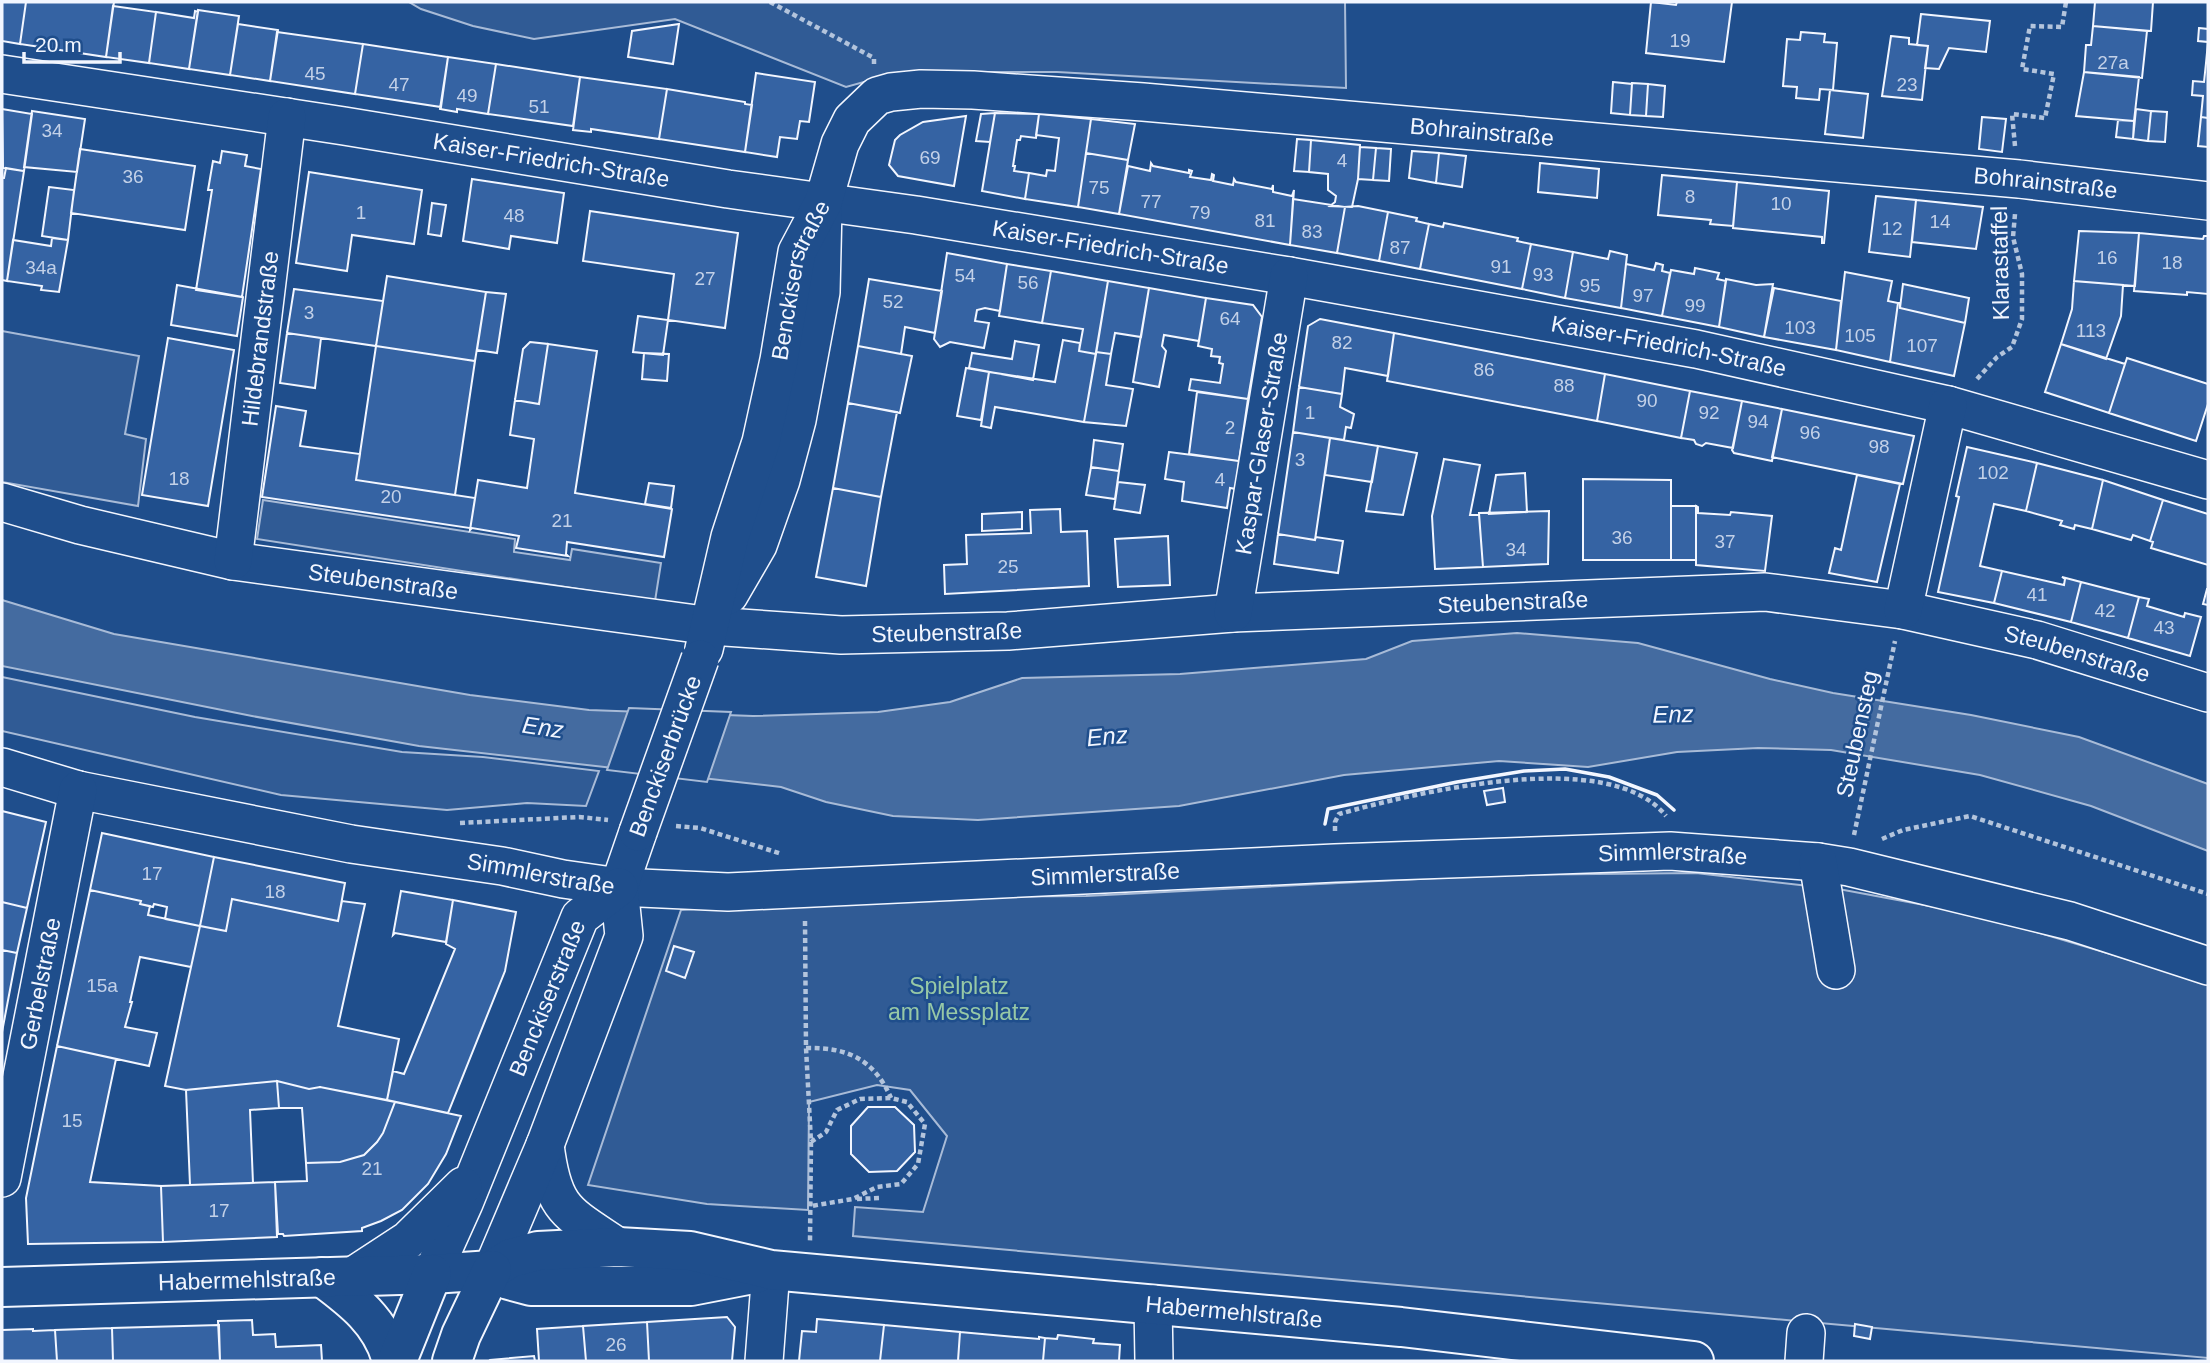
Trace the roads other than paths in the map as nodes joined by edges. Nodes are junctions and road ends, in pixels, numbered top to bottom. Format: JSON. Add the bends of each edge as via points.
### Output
{"nodes":[{"id":1,"x":2,"y":74,"type":"edge"},
{"id":2,"x":287,"y":117,"type":"junction"},
{"id":3,"x":2208,"y":201,"type":"edge"},
{"id":4,"x":823,"y":204,"type":"junction"},
{"id":5,"x":1289,"y":276,"type":"junction"},
{"id":6,"x":1957,"y":408,"type":"junction"},
{"id":7,"x":2208,"y":480,"type":"edge"},
{"id":8,"x":2,"y":502,"type":"edge"},
{"id":9,"x":233,"y":561,"type":"junction"},
{"id":10,"x":1903,"y":610,"type":"junction"},
{"id":11,"x":1233,"y":613,"type":"junction"},
{"id":12,"x":706,"y":643,"type":"junction"},
{"id":13,"x":2208,"y":693,"type":"edge"},
{"id":14,"x":2,"y":767,"type":"edge"},
{"id":15,"x":78,"y":790,"type":"junction"},
{"id":16,"x":1834,"y":864,"type":"junction"},
{"id":17,"x":619,"y":887,"type":"junction"},
{"id":18,"x":2208,"y":966,"type":"edge"},
{"id":19,"x":1836,"y":970,"type":"dead end"},
{"id":20,"x":545,"y":1145,"type":"junction"},
{"id":21,"x":476,"y":1172,"type":"junction"},
{"id":22,"x":2,"y":1178,"type":"edge"},
{"id":23,"x":618,"y":1247,"type":"junction"},
{"id":24,"x":492,"y":1270,"type":"junction"},
{"id":25,"x":771,"y":1270,"type":"junction"},
{"id":26,"x":432,"y":1274,"type":"junction"},
{"id":27,"x":337,"y":1276,"type":"junction"},
{"id":28,"x":2,"y":1287,"type":"edge"},
{"id":29,"x":1153,"y":1304,"type":"junction"},
{"id":30,"x":394,"y":1361,"type":"edge"},
{"id":31,"x":452,"y":1361,"type":"edge"},
{"id":32,"x":764,"y":1361,"type":"edge"},
{"id":33,"x":1154,"y":1361,"type":"edge"},
{"id":34,"x":1694,"y":1361,"type":"edge"}],
"edges":[{"from":1,"to":2,"type":"street","name":"Kaiser-Friedrich-Straße"},
{"from":2,"to":4,"type":"street","name":"Kaiser-Friedrich-Straße"},
{"from":2,"to":9,"type":"street","name":"Hildebrandstraße"},
{"from":3,"to":4,"type":"street","name":"Bohrainstraße","via":[[2019,179],[1143,102],[921,89],[877,96],[852,120],[840,144]]},
{"from":4,"to":5,"type":"street","name":"Kaiser-Friedrich-Straße"},
{"from":4,"to":12,"type":"street","name":"Benckiserstraße","via":[[821,292],[797,420],[758,545]]},
{"from":5,"to":6,"type":"street","name":"Kaiser-Friedrich-Straße","via":[[1696,349]]},
{"from":5,"to":11,"type":"street","name":"Kaspar-Glaser-Straße"},
{"from":6,"to":7,"type":"street","name":"Kaiser-Friedrich-Straße"},
{"from":6,"to":10,"type":"street"},
{"from":8,"to":9,"type":"street","name":"Steubenstraße"},
{"from":9,"to":12,"type":"street","name":"Steubenstraße"},
{"from":10,"to":11,"type":"street","name":"Steubenstraße","via":[[1765,592]]},
{"from":10,"to":13,"type":"street","name":"Steubenstraße","via":[[2037,640]]},
{"from":11,"to":12,"type":"street","name":"Steubenstraße","via":[[1008,631]]},
{"from":12,"to":17,"type":"street","name":"Benckiserbrücke","bridge":true},
{"from":14,"to":15,"type":"street","name":"Simmlerstraße"},
{"from":15,"to":17,"type":"street","name":"Simmlerstraße","via":[[351,844]]},
{"from":15,"to":22,"type":"street","name":"Gerbelstraße"},
{"from":16,"to":17,"type":"street","name":"Simmlerstraße","via":[[1670,851],[728,891]]},
{"from":16,"to":18,"type":"street","name":"Simmlerstraße","via":[[2070,921]]},
{"from":16,"to":19,"type":"street"},
{"from":17,"to":20,"type":"street","name":"Benckiserstraße","via":[[624,936]]},
{"from":17,"to":21,"type":"street","name":"Benckiserstraße","via":[[580,917]]},
{"from":20,"to":23,"type":"street","via":[[551,1181],[562,1206]]},
{"from":20,"to":24,"type":"street","name":"Benckiserstraße"},
{"from":21,"to":26,"type":"street","name":"Benckiserstraße"},
{"from":21,"to":27,"type":"street","via":[[408,1240]]},
{"from":23,"to":24,"type":"main road","name":"Habermehlstraße","via":[[538,1251],[511,1258]]},
{"from":23,"to":25,"type":"main road","name":"Habermehlstraße","via":[[690,1251]]},
{"from":24,"to":25,"type":"main road","name":"Habermehlstraße","via":[[531,1286],[691,1286]]},
{"from":24,"to":26,"type":"main road","name":"Habermehlstraße"},
{"from":24,"to":31,"type":"main road","name":"Benckiserstraße"},
{"from":25,"to":29,"type":"main road","name":"Habermehlstraße"},
{"from":25,"to":32,"type":"street"},
{"from":26,"to":27,"type":"main road","name":"Habermehlstraße"},
{"from":26,"to":30,"type":"main road","name":"Benckiserstraße"},
{"from":27,"to":28,"type":"main road","name":"Habermehlstraße"},
{"from":27,"to":30,"type":"main road","via":[[380,1330]]},
{"from":29,"to":33,"type":"street"},
{"from":29,"to":34,"type":"main road","name":"Habermehlstraße"}]}
